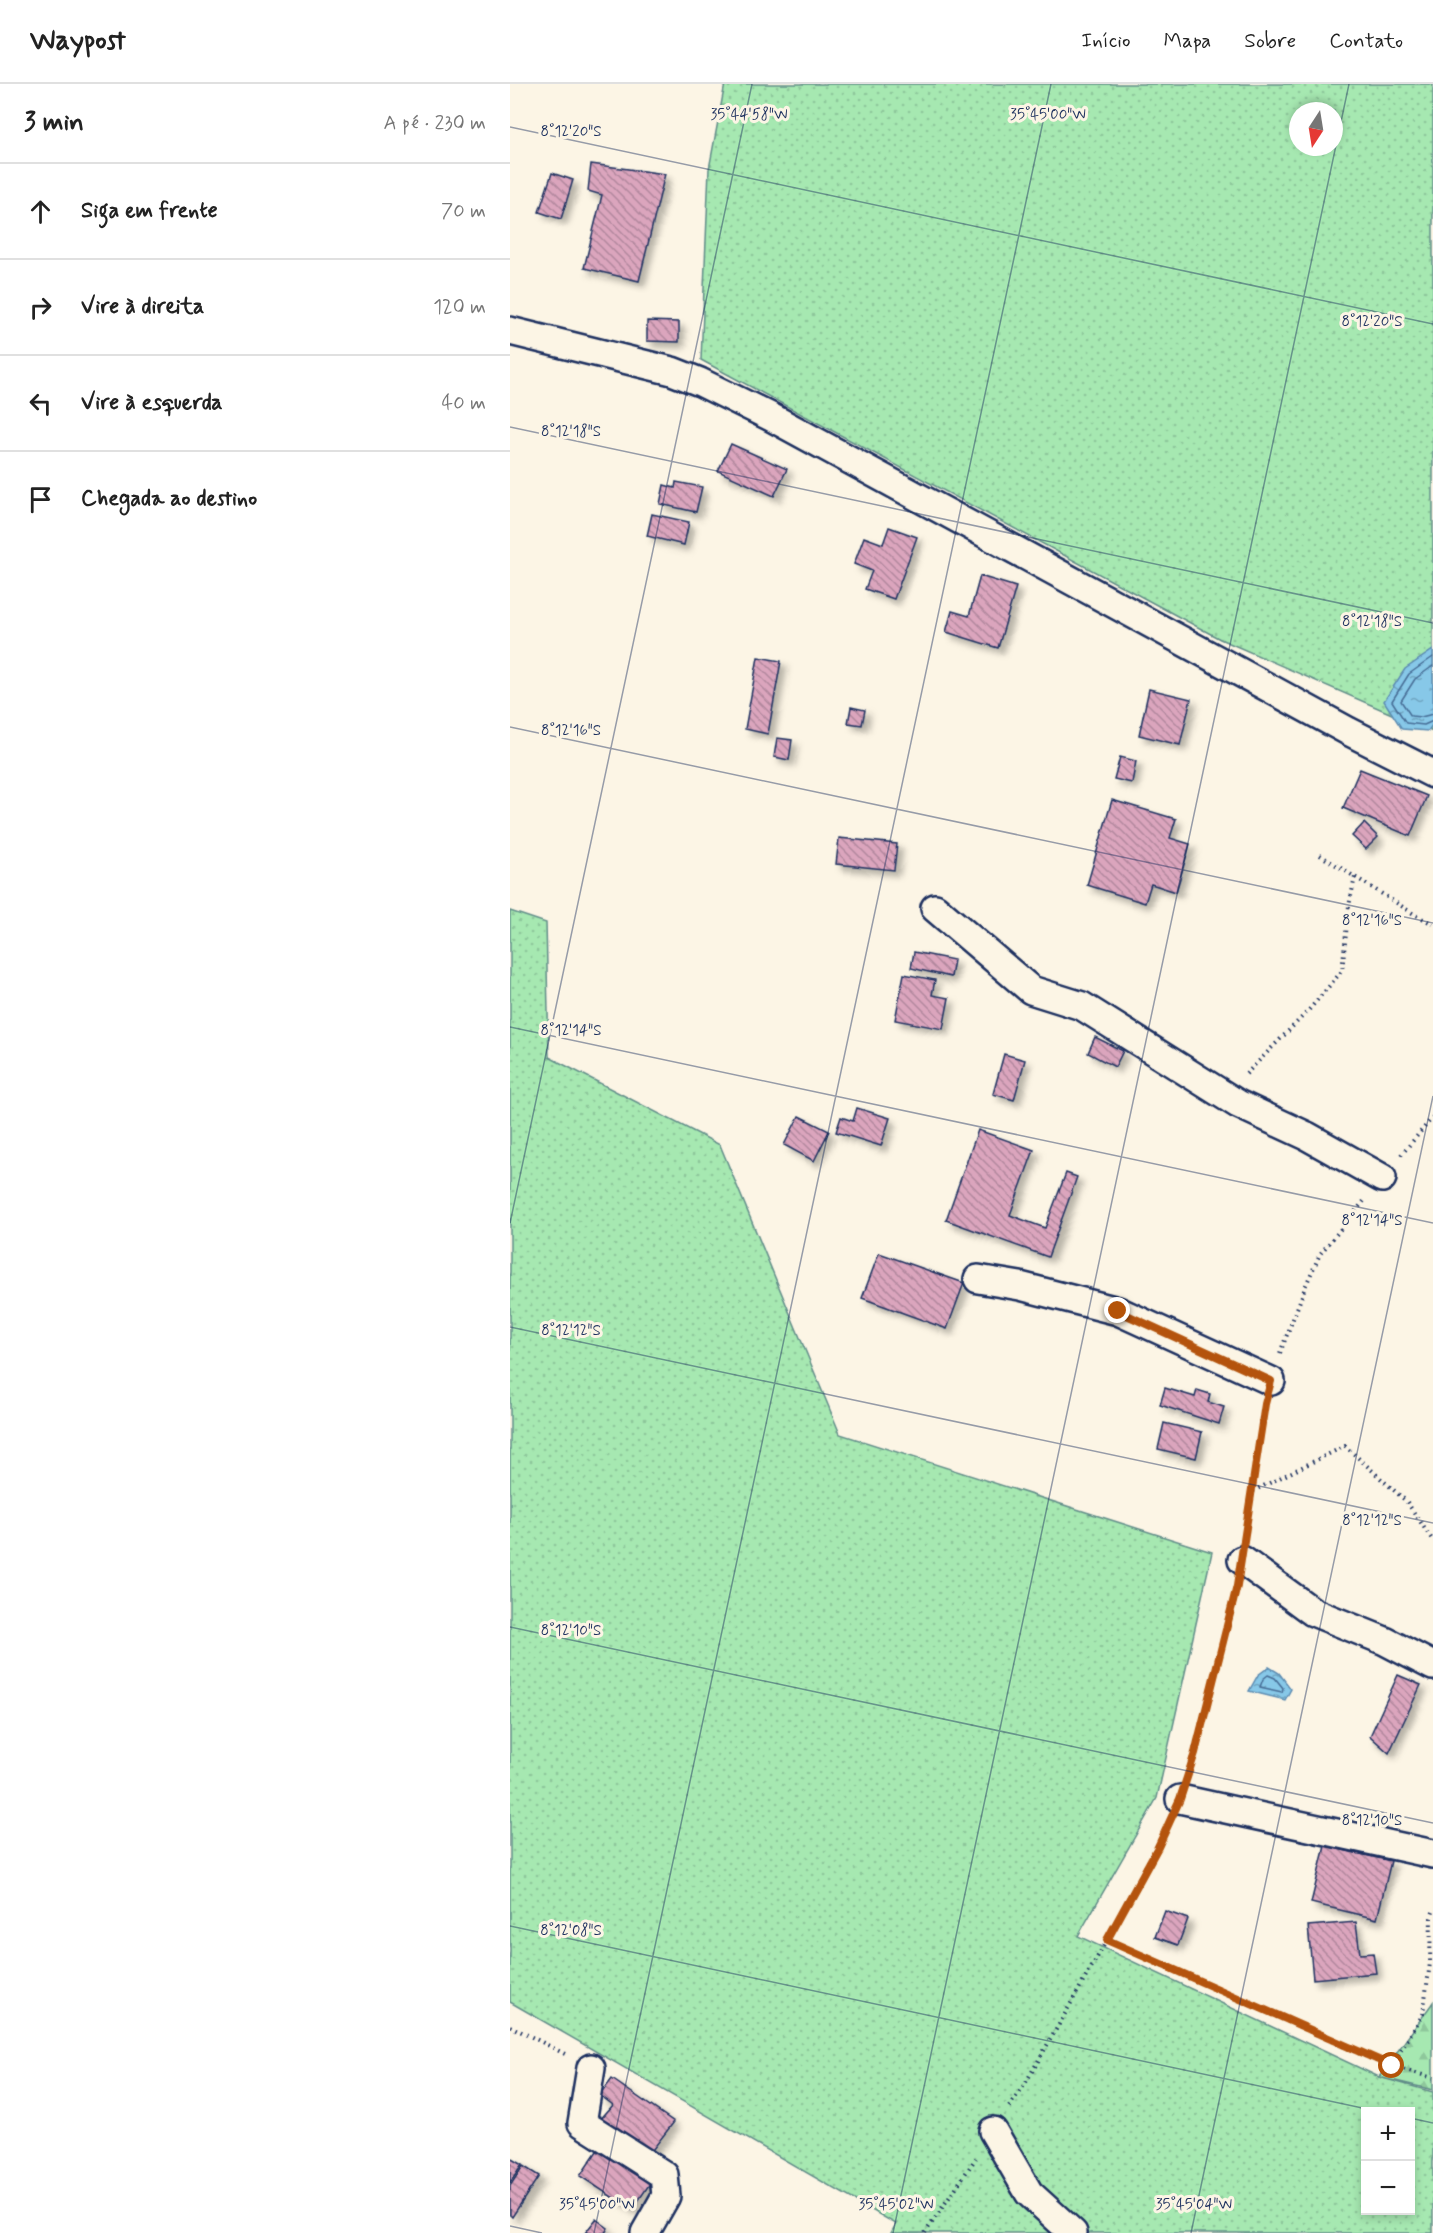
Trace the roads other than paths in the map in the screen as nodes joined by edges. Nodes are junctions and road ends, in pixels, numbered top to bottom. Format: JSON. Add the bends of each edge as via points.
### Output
{"nodes":[{"id":1,"x":510,"y":331,"type":"edge"},
{"id":2,"x":1433,"y":774,"type":"edge"},
{"id":3,"x":935,"y":908,"type":"dead end"},
{"id":4,"x":1382,"y":1178,"type":"road end"},
{"id":5,"x":978,"y":1279,"type":"dead end"},
{"id":6,"x":1271,"y":1381,"type":"road end"},
{"id":7,"x":1242,"y":1560,"type":"road end"},
{"id":8,"x":1433,"y":1666,"type":"edge"},
{"id":9,"x":1180,"y":1799,"type":"road end"},
{"id":10,"x":1433,"y":1854,"type":"edge"},
{"id":11,"x":591,"y":2068,"type":"road end"},
{"id":12,"x":993,"y":2131,"type":"road end"},
{"id":13,"x":645,"y":2233,"type":"edge"},
{"id":14,"x":1073,"y":2233,"type":"edge"}],
"edges":[{"from":1,"to":2,"type":"street","via":[[645,364],[700,382]]},
{"from":3,"to":4,"type":"street","via":[[1031,990],[1082,1006],[1224,1096]]},
{"from":5,"to":6,"type":"street","via":[[1118,1311]]},
{"from":7,"to":8,"type":"street","via":[[1313,1611]]},
{"from":9,"to":10,"type":"street"},
{"from":11,"to":13,"type":"street","via":[[582,2123],[664,2175],[666,2196]]},
{"from":12,"to":14,"type":"street","via":[[1029,2193]]}]}
